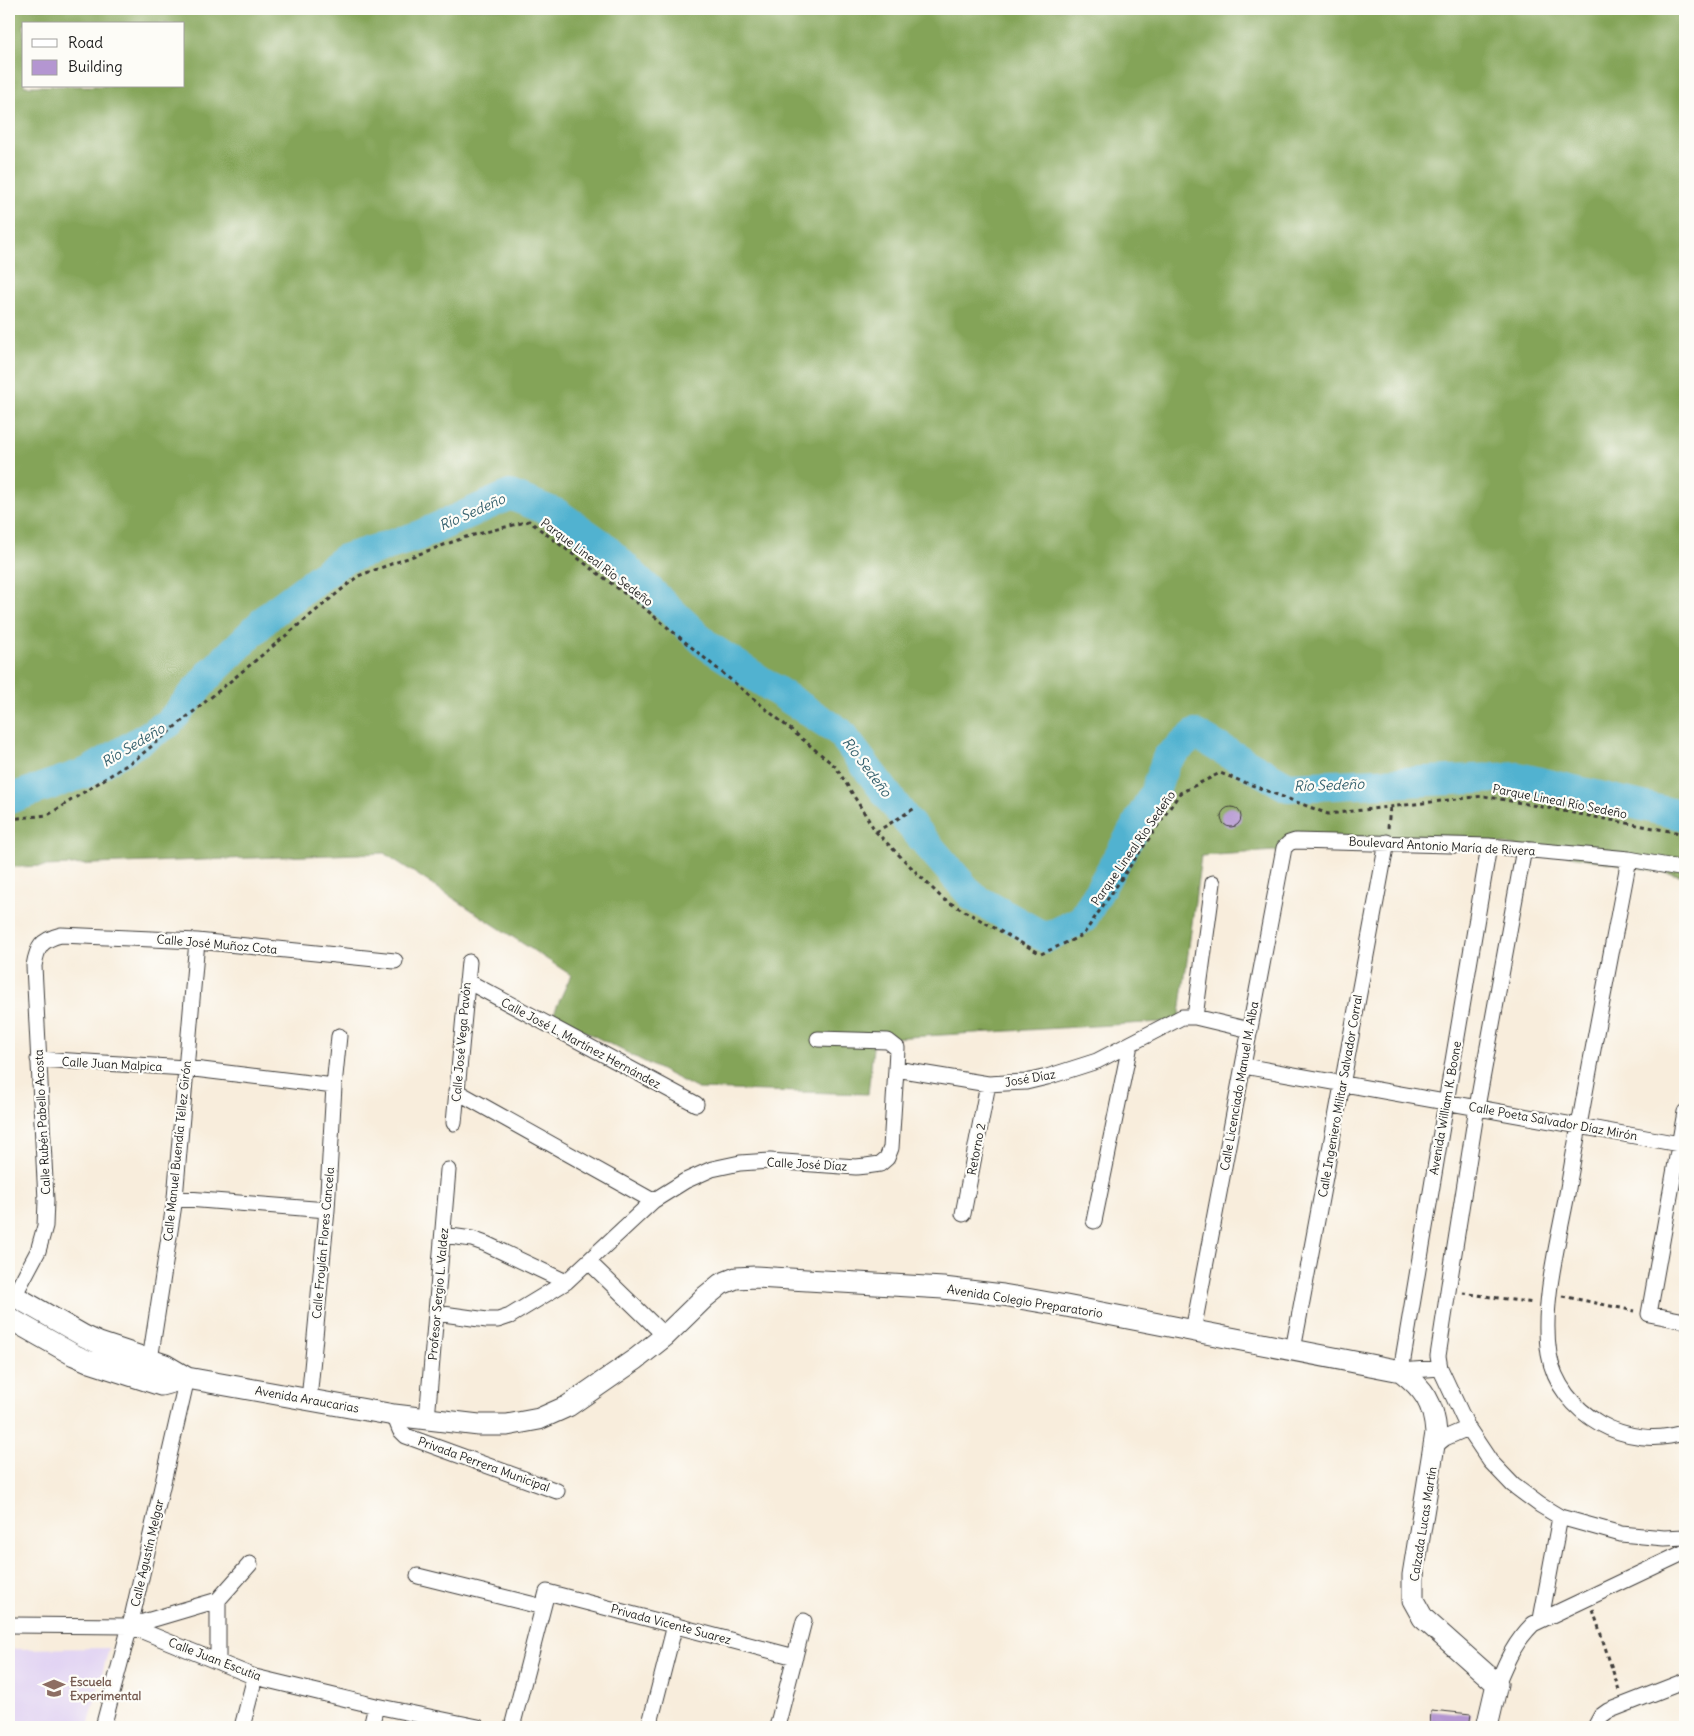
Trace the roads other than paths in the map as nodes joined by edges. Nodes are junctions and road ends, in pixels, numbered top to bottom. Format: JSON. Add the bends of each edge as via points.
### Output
{"nodes":[{"id":1,"x":1387,"y":842,"type":"junction"},
{"id":2,"x":1289,"y":843,"type":"joint"},
{"id":3,"x":1489,"y":846,"type":"junction"},
{"id":4,"x":1524,"y":849,"type":"junction"},
{"id":5,"x":1629,"y":859,"type":"junction"},
{"id":6,"x":1685,"y":869,"type":"edge"},
{"id":7,"x":1214,"y":883,"type":"dead end"},
{"id":8,"x":197,"y":941,"type":"junction"},
{"id":9,"x":42,"y":944,"type":"joint"},
{"id":10,"x":395,"y":962,"type":"dead end"},
{"id":11,"x":469,"y":962,"type":"dead end"},
{"id":12,"x":467,"y":981,"type":"junction"},
{"id":13,"x":1195,"y":1017,"type":"junction"},
{"id":14,"x":1250,"y":1030,"type":"junction"},
{"id":15,"x":339,"y":1036,"type":"dead end"},
{"id":16,"x":818,"y":1039,"type":"dead end"},
{"id":17,"x":1130,"y":1045,"type":"junction"},
{"id":18,"x":38,"y":1059,"type":"junction"},
{"id":19,"x":1244,"y":1066,"type":"junction"},
{"id":20,"x":186,"y":1068,"type":"junction"},
{"id":21,"x":896,"y":1069,"type":"junction"},
{"id":22,"x":988,"y":1084,"type":"junction"},
{"id":23,"x":1343,"y":1084,"type":"junction"},
{"id":24,"x":334,"y":1086,"type":"junction"},
{"id":25,"x":456,"y":1091,"type":"junction"},
{"id":26,"x":1446,"y":1102,"type":"junction"},
{"id":27,"x":696,"y":1104,"type":"dead end"},
{"id":28,"x":1477,"y":1107,"type":"junction"},
{"id":29,"x":1685,"y":1112,"type":"edge"},
{"id":30,"x":454,"y":1122,"type":"dead end"},
{"id":31,"x":1579,"y":1125,"type":"junction"},
{"id":32,"x":1682,"y":1145,"type":"edge"},
{"id":33,"x":448,"y":1170,"type":"dead end"},
{"id":34,"x":175,"y":1198,"type":"junction"},
{"id":35,"x":653,"y":1201,"type":"junction"},
{"id":36,"x":327,"y":1210,"type":"junction"},
{"id":37,"x":963,"y":1214,"type":"dead end"},
{"id":38,"x":1094,"y":1221,"type":"dead end"},
{"id":39,"x":443,"y":1235,"type":"junction"},
{"id":40,"x":589,"y":1262,"type":"junction"},
{"id":41,"x":566,"y":1282,"type":"junction"},
{"id":42,"x":11,"y":1294,"type":"edge"},
{"id":43,"x":436,"y":1313,"type":"junction"},
{"id":44,"x":9,"y":1318,"type":"edge"},
{"id":45,"x":1685,"y":1321,"type":"edge"},
{"id":46,"x":1193,"y":1331,"type":"junction"},
{"id":47,"x":84,"y":1336,"type":"junction"},
{"id":48,"x":665,"y":1336,"type":"junction"},
{"id":49,"x":1293,"y":1350,"type":"junction"},
{"id":50,"x":74,"y":1356,"type":"junction"},
{"id":51,"x":150,"y":1360,"type":"junction"},
{"id":52,"x":1440,"y":1368,"type":"junction"},
{"id":53,"x":1401,"y":1371,"type":"junction"},
{"id":54,"x":187,"y":1378,"type":"junction"},
{"id":55,"x":309,"y":1400,"type":"junction"},
{"id":56,"x":394,"y":1415,"type":"junction"},
{"id":57,"x":427,"y":1419,"type":"junction"},
{"id":58,"x":1468,"y":1428,"type":"junction"},
{"id":59,"x":1685,"y":1432,"type":"edge"},
{"id":60,"x":1435,"y":1446,"type":"junction"},
{"id":61,"x":557,"y":1491,"type":"dead end"},
{"id":62,"x":1560,"y":1517,"type":"junction"},
{"id":63,"x":1685,"y":1538,"type":"edge"},
{"id":64,"x":1685,"y":1552,"type":"edge"},
{"id":65,"x":250,"y":1564,"type":"dead end"},
{"id":66,"x":418,"y":1576,"type":"dead end"},
{"id":67,"x":218,"y":1600,"type":"junction"},
{"id":68,"x":543,"y":1608,"type":"junction"},
{"id":69,"x":1541,"y":1619,"type":"junction"},
{"id":70,"x":804,"y":1621,"type":"dead end"},
{"id":71,"x":9,"y":1625,"type":"edge"},
{"id":72,"x":675,"y":1625,"type":"junction"},
{"id":73,"x":130,"y":1626,"type":"junction"},
{"id":74,"x":795,"y":1658,"type":"junction"},
{"id":75,"x":218,"y":1662,"type":"junction"},
{"id":76,"x":255,"y":1676,"type":"junction"},
{"id":77,"x":1685,"y":1681,"type":"edge"},
{"id":78,"x":1497,"y":1684,"type":"junction"},
{"id":79,"x":376,"y":1706,"type":"junction"},
{"id":80,"x":104,"y":1727,"type":"edge"},
{"id":81,"x":242,"y":1727,"type":"edge"},
{"id":82,"x":371,"y":1727,"type":"edge"},
{"id":83,"x":478,"y":1727,"type":"edge"},
{"id":84,"x":512,"y":1727,"type":"edge"},
{"id":85,"x":648,"y":1727,"type":"edge"},
{"id":86,"x":777,"y":1727,"type":"edge"},
{"id":87,"x":1487,"y":1727,"type":"edge"},
{"id":88,"x":1596,"y":1727,"type":"edge"}],
"edges":[{"from":1,"to":2,"type":"street","name":"Boulevard Antonio María de Rivera","via":[[1295,840]]},
{"from":1,"to":3,"type":"street","name":"Boulevard Antonio María de Rivera"},
{"from":1,"to":23,"type":"street","name":"Calle Ingeniero Militar Salvador Corral"},
{"from":2,"to":14,"type":"street","name":"Calle Licenciado Manuel M. Alba","via":[[1284,848]]},
{"from":3,"to":4,"type":"street","name":"Boulevard Antonio María de Rivera"},
{"from":3,"to":26,"type":"street","name":"Avenida William K. Boone"},
{"from":4,"to":5,"type":"street","name":"Boulevard Antonio María de Rivera"},
{"from":4,"to":28,"type":"street"},
{"from":5,"to":6,"type":"street","name":"Boulevard Antonio María de Rivera"},
{"from":5,"to":31,"type":"street"},
{"from":7,"to":13,"type":"street"},
{"from":8,"to":9,"type":"street","name":"Calle José Muñoz Cota","via":[[61,935]]},
{"from":8,"to":10,"type":"street","name":"Calle José Muñoz Cota"},
{"from":8,"to":20,"type":"street","name":"Calle Manuel Buendía Téllez Girón"},
{"from":9,"to":18,"type":"street","name":"Calle Rubén Pabello Acosta","via":[[36,952],[34,966]]},
{"from":11,"to":12,"type":"street","name":"Calle José Vega Pavón"},
{"from":12,"to":25,"type":"street","name":"Calle José Vega Pavón"},
{"from":12,"to":27,"type":"street","name":"Calle José L. Martínez Hernández"},
{"from":13,"to":14,"type":"street","name":"José Díaz"},
{"from":13,"to":17,"type":"street","name":"José Díaz","via":[[1182,1017]]},
{"from":14,"to":19,"type":"street","name":"Calle Licenciado Manuel M. Alba"},
{"from":15,"to":24,"type":"street","name":"Calle Froylán Flores Cancela"},
{"from":16,"to":21,"type":"street","via":[[888,1042],[897,1048]]},
{"from":17,"to":22,"type":"street","name":"José Díaz","via":[[1097,1061],[1048,1077]]},
{"from":17,"to":38,"type":"street"},
{"from":18,"to":20,"type":"street","name":"Calle Juan Malpica"},
{"from":18,"to":42,"type":"street","name":"Calle Rubén Pabello Acosta","via":[[45,1226],[38,1251]]},
{"from":19,"to":23,"type":"street","name":"Calle Poeta Salvador Díaz Mirón"},
{"from":19,"to":46,"type":"street","name":"Calle Licenciado Manuel M. Alba"},
{"from":20,"to":24,"type":"street","name":"Calle Juan Malpica"},
{"from":20,"to":34,"type":"street","name":"Calle Manuel Buendía Téllez Girón"},
{"from":21,"to":22,"type":"street","name":"José Díaz"},
{"from":21,"to":35,"type":"street","name":"Calle José Díaz","via":[[890,1148],[887,1158],[880,1164],[856,1168],[770,1161],[740,1163],[712,1169]]},
{"from":22,"to":37,"type":"street","name":"Retorno 2"},
{"from":23,"to":26,"type":"street","name":"Calle Poeta Salvador Díaz Mirón"},
{"from":23,"to":49,"type":"street","name":"Calle Ingeniero Militar Salvador Corral"},
{"from":24,"to":36,"type":"street","name":"Calle Froylán Flores Cancela"},
{"from":25,"to":30,"type":"street","name":"Calle José Vega Pavón"},
{"from":25,"to":35,"type":"street"},
{"from":26,"to":28,"type":"street","name":"Calle Poeta Salvador Díaz Mirón"},
{"from":26,"to":53,"type":"street","name":"Avenida William K. Boone"},
{"from":28,"to":31,"type":"street","name":"Calle Poeta Salvador Díaz Mirón"},
{"from":28,"to":52,"type":"street","via":[[1438,1356]]},
{"from":29,"to":32,"type":"street"},
{"from":31,"to":32,"type":"street","name":"Calle Poeta Salvador Díaz Mirón"},
{"from":31,"to":59,"type":"street","via":[[1546,1329],[1549,1356],[1557,1380],[1574,1404],[1598,1423],[1619,1433],[1646,1438],[1676,1436]]},
{"from":32,"to":45,"type":"street","via":[[1649,1314]]},
{"from":33,"to":39,"type":"street","name":"Profesor Sergio L. Valdez"},
{"from":34,"to":36,"type":"street"},
{"from":34,"to":51,"type":"street","name":"Calle Manuel Buendía Téllez Girón"},
{"from":35,"to":40,"type":"street","name":"Calle José Díaz"},
{"from":36,"to":55,"type":"street","name":"Calle Froylán Flores Cancela"},
{"from":39,"to":41,"type":"street","via":[[486,1244]]},
{"from":39,"to":43,"type":"street","name":"Profesor Sergio L. Valdez"},
{"from":40,"to":41,"type":"street","name":"Calle José Díaz"},
{"from":40,"to":48,"type":"street"},
{"from":41,"to":43,"type":"street","name":"Calle José Díaz","via":[[498,1320]]},
{"from":42,"to":47,"type":"street","name":"Avenida Araucarias"},
{"from":43,"to":57,"type":"street","name":"Profesor Sergio L. Valdez"},
{"from":44,"to":50,"type":"street","name":"Avenida Araucarias"},
{"from":46,"to":48,"type":"street","name":"Avenida Colegio Preparatorio","via":[[1003,1295],[943,1288],[755,1277],[736,1278],[721,1284]]},
{"from":46,"to":49,"type":"street","name":"Avenida Colegio Preparatorio"},
{"from":47,"to":50,"type":"street"},
{"from":47,"to":51,"type":"street","name":"Avenida Araucarias"},
{"from":48,"to":57,"type":"street","name":"Avenida Colegio Preparatorio","via":[[568,1406],[539,1419],[507,1425],[479,1425]]},
{"from":49,"to":53,"type":"street","name":"Avenida Colegio Preparatorio"},
{"from":50,"to":54,"type":"street","name":"Avenida Araucarias","via":[[161,1385]]},
{"from":51,"to":54,"type":"street","name":"Avenida Araucarias"},
{"from":52,"to":53,"type":"street","name":"Avenida Colegio Preparatorio"},
{"from":52,"to":58,"type":"street"},
{"from":53,"to":60,"type":"street","name":"Calzada Lucas Martín","via":[[1419,1386],[1428,1400],[1436,1420]]},
{"from":54,"to":55,"type":"street","name":"Avenida Araucarias"},
{"from":54,"to":73,"type":"street","name":"Calle Agustín Melgar"},
{"from":55,"to":56,"type":"street","name":"Avenida Araucarias"},
{"from":56,"to":57,"type":"street","name":"Avenida Araucarias"},
{"from":56,"to":61,"type":"street","name":"Privada Perrera Municipal","via":[[406,1436]]},
{"from":58,"to":60,"type":"street"},
{"from":58,"to":62,"type":"street","via":[[1490,1461],[1513,1485]]},
{"from":60,"to":78,"type":"street","name":"Calzada Lucas Martín","via":[[1414,1575],[1414,1600],[1423,1618]]},
{"from":62,"to":63,"type":"street","via":[[1621,1534]]},
{"from":62,"to":69,"type":"street"},
{"from":64,"to":69,"type":"street"},
{"from":65,"to":67,"type":"street"},
{"from":66,"to":68,"type":"street"},
{"from":67,"to":73,"type":"street"},
{"from":67,"to":75,"type":"street"},
{"from":68,"to":72,"type":"street","name":"Privada Vicente Suarez","via":[[547,1592]]},
{"from":68,"to":84,"type":"street"},
{"from":69,"to":78,"type":"street","via":[[1518,1640]]},
{"from":70,"to":74,"type":"street"},
{"from":71,"to":73,"type":"street","name":"Calle Juan Escutia"},
{"from":72,"to":74,"type":"street","name":"Privada Vicente Suarez"},
{"from":72,"to":85,"type":"street"},
{"from":73,"to":75,"type":"street","name":"Calle Juan Escutia"},
{"from":73,"to":80,"type":"street","name":"Calle Agustín Melgar"},
{"from":74,"to":86,"type":"street"},
{"from":75,"to":76,"type":"street","name":"Calle Juan Escutia"},
{"from":76,"to":79,"type":"street","name":"Calle Juan Escutia"},
{"from":76,"to":81,"type":"street"},
{"from":77,"to":88,"type":"street","via":[[1623,1704],[1601,1716]]},
{"from":78,"to":87,"type":"street"},
{"from":79,"to":82,"type":"street"},
{"from":79,"to":83,"type":"street","name":"Calle Juan Escutia"}]}
